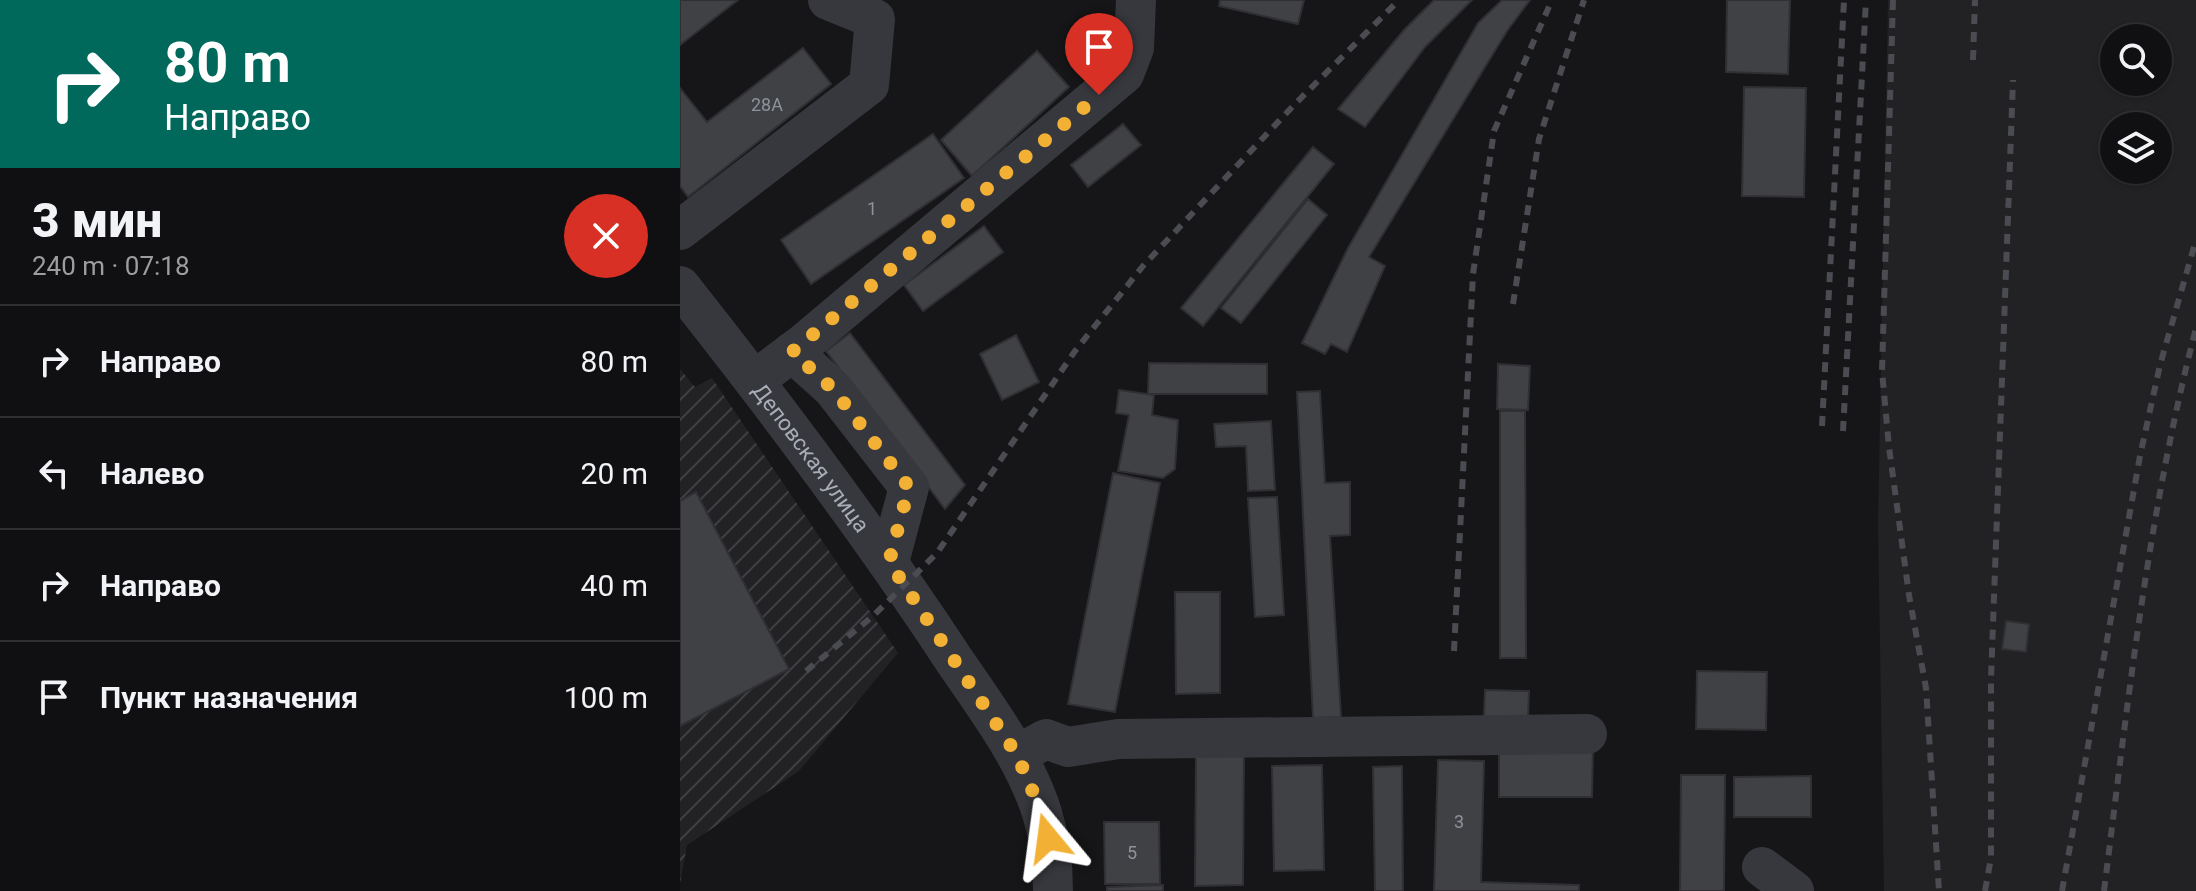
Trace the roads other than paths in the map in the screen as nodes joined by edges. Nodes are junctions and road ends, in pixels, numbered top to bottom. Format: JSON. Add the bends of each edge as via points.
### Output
{"nodes":[{"id":1,"x":828,"y":0,"type":"edge"},
{"id":2,"x":1136,"y":0,"type":"edge"},
{"id":3,"x":680,"y":230,"type":"edge"},
{"id":4,"x":680,"y":286,"type":"edge"},
{"id":5,"x":792,"y":352,"type":"junction"},
{"id":6,"x":755,"y":380,"type":"junction"},
{"id":7,"x":889,"y":562,"type":"junction"},
{"id":8,"x":1587,"y":734,"type":"dead end"},
{"id":9,"x":1017,"y":755,"type":"junction"},
{"id":10,"x":1762,"y":867,"type":"dead end"},
{"id":11,"x":1053,"y":891,"type":"edge"},
{"id":12,"x":1794,"y":891,"type":"edge"}],
"edges":[{"from":1,"to":3,"type":"street","via":[[875,19],[869,85]]},
{"from":2,"to":5,"type":"street","via":[[1134,48],[1124,74]]},
{"from":4,"to":6,"type":"street","name":"Деповская улица"},
{"from":5,"to":6,"type":"street"},
{"from":5,"to":7,"type":"street","via":[[833,389],[909,487]]},
{"from":6,"to":7,"type":"street","name":"Деповская улица"},
{"from":7,"to":9,"type":"street","name":"Деповская улица"},
{"from":8,"to":9,"type":"street","via":[[1133,739],[1068,747],[1046,739]]},
{"from":9,"to":11,"type":"street","name":"Деповская улица","via":[[1042,813]]},
{"from":10,"to":12,"type":"street"}]}
